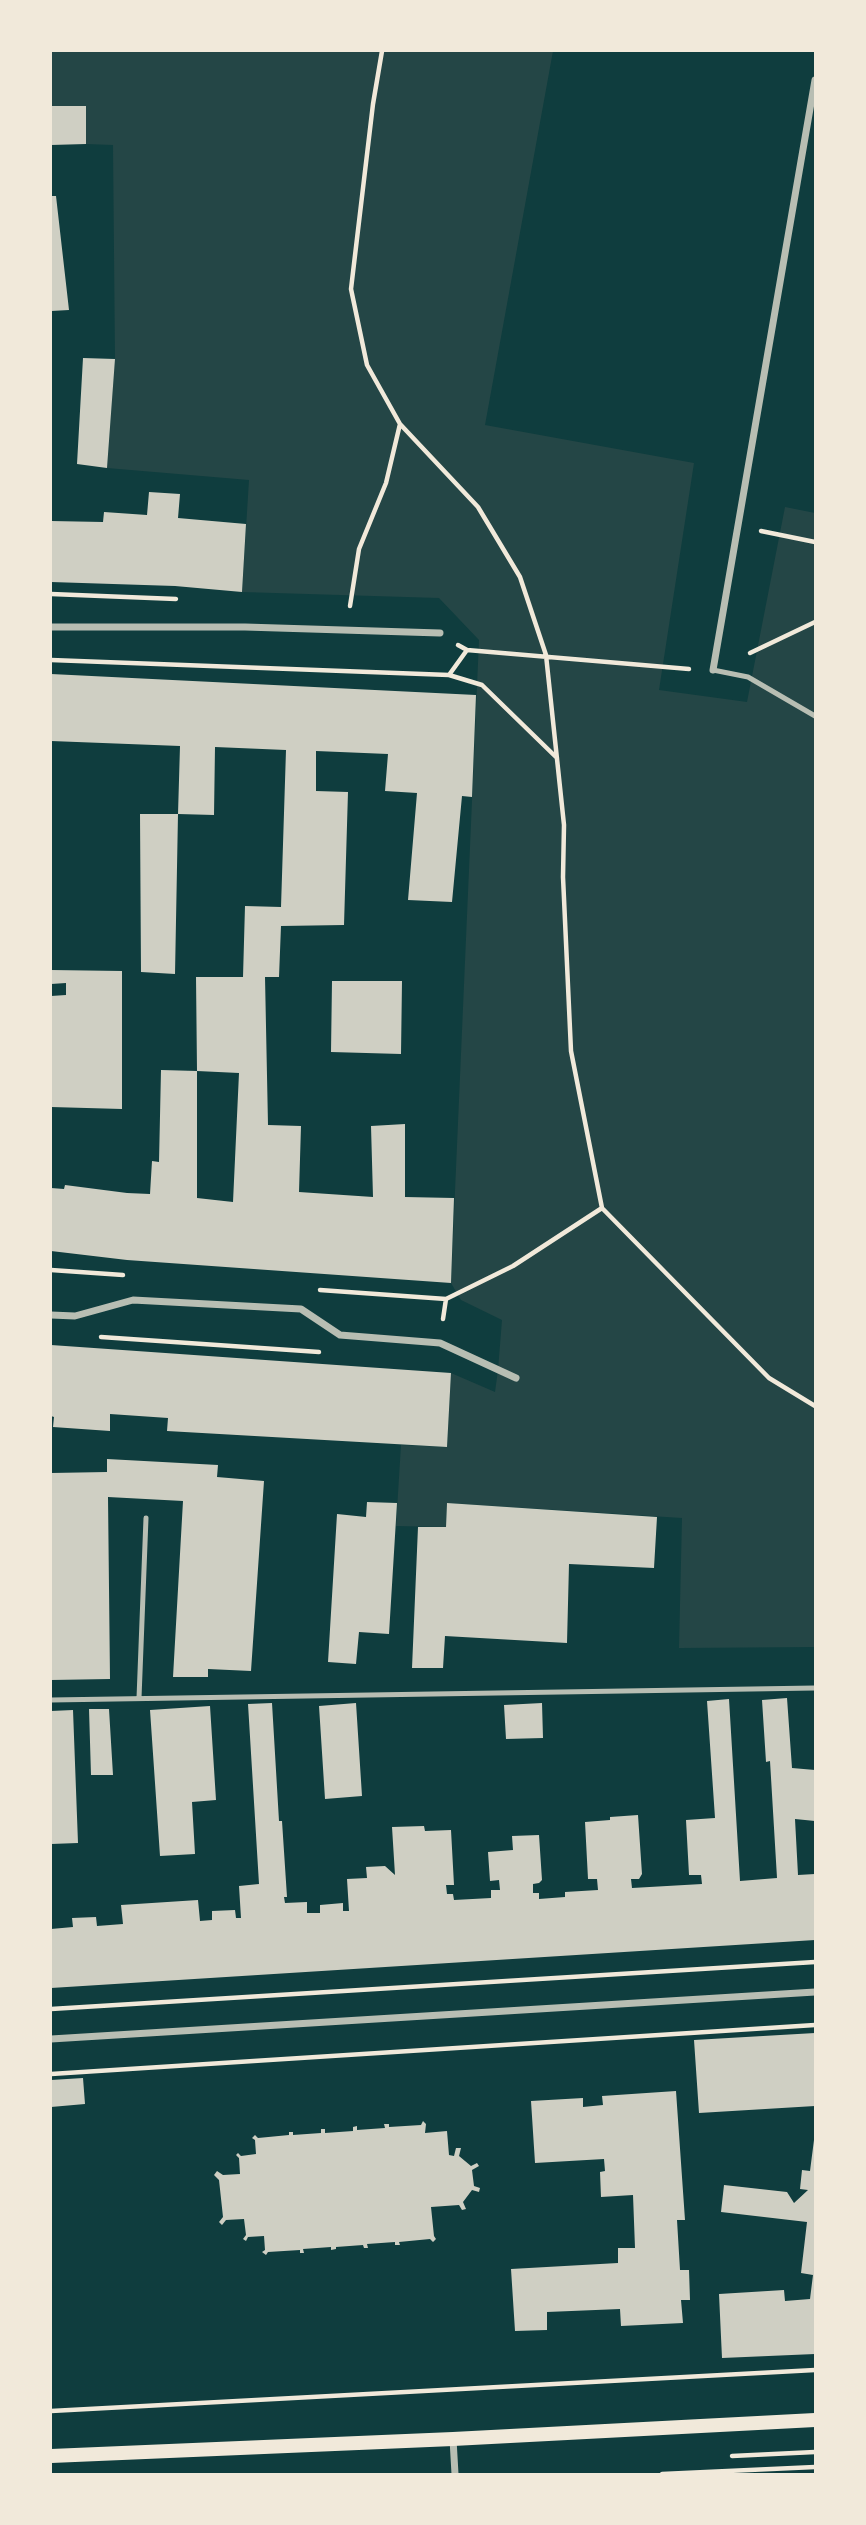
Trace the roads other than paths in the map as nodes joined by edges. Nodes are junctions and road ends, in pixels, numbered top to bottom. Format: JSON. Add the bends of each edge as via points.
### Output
{"nodes":[{"id":1,"x":815,"y":80,"type":"edge"},
{"id":2,"x":51,"y":626,"type":"edge"},
{"id":3,"x":440,"y":633,"type":"road end"},
{"id":4,"x":713,"y":670,"type":"joint"},
{"id":5,"x":815,"y":716,"type":"edge"},
{"id":6,"x":51,"y":1315,"type":"edge"},
{"id":7,"x":516,"y":1378,"type":"dead end"},
{"id":8,"x":146,"y":1518,"type":"dead end"},
{"id":9,"x":815,"y":1688,"type":"edge"},
{"id":10,"x":139,"y":1698,"type":"junction"},
{"id":11,"x":51,"y":1700,"type":"edge"},
{"id":12,"x":815,"y":1992,"type":"edge"},
{"id":13,"x":51,"y":2039,"type":"edge"},
{"id":14,"x":815,"y":2420,"type":"edge"},
{"id":15,"x":453,"y":2439,"type":"junction"},
{"id":16,"x":51,"y":2456,"type":"edge"},
{"id":17,"x":455,"y":2474,"type":"edge"}],
"edges":[{"from":1,"to":4,"type":"street"},
{"from":2,"to":3,"type":"street"},
{"from":4,"to":5,"type":"lane","via":[[748,677]]},
{"from":6,"to":7,"type":"street","via":[[75,1316],[133,1300],[301,1309],[340,1335],[440,1343]]},
{"from":8,"to":10,"type":"lane"},
{"from":9,"to":10,"type":"lane"},
{"from":10,"to":11,"type":"lane"},
{"from":12,"to":13,"type":"street"},
{"from":14,"to":15,"type":"main road"},
{"from":15,"to":16,"type":"main road"},
{"from":15,"to":17,"type":"street"}]}
